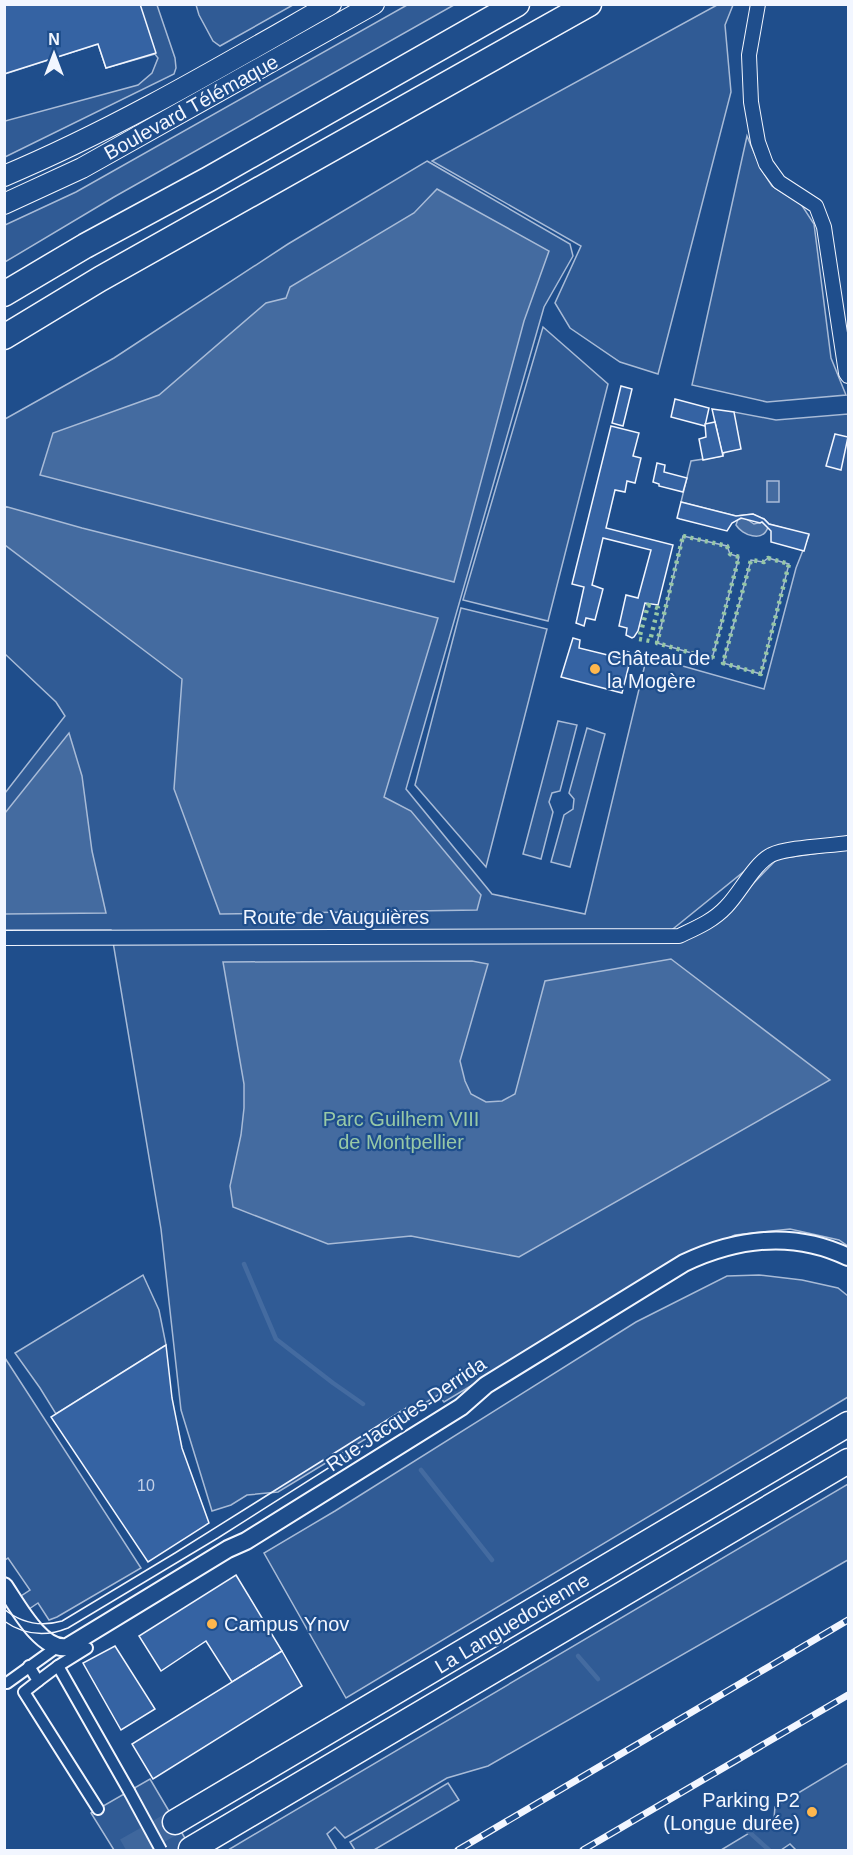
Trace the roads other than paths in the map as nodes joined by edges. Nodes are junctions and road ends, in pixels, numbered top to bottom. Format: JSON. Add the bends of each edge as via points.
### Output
{"nodes":[{"id":1,"x":331,"y":4,"type":"edge"},
{"id":2,"x":374,"y":4,"type":"edge"},
{"id":3,"x":517,"y":4,"type":"edge"},
{"id":4,"x":589,"y":4,"type":"edge"},
{"id":5,"x":758,"y":4,"type":"edge"},
{"id":6,"x":4,"y":176,"type":"edge"},
{"id":7,"x":4,"y":204,"type":"edge"},
{"id":8,"x":4,"y":294,"type":"edge"},
{"id":9,"x":4,"y":337,"type":"edge"},
{"id":10,"x":849,"y":376,"type":"edge"},
{"id":11,"x":849,"y":843,"type":"edge"},
{"id":12,"x":4,"y":938,"type":"edge"},
{"id":13,"x":849,"y":1257,"type":"edge"},
{"id":14,"x":849,"y":1424,"type":"edge"},
{"id":15,"x":849,"y":1461,"type":"edge"},
{"id":16,"x":4,"y":1586,"type":"edge"},
{"id":17,"x":57,"y":1647,"type":"junction"},
{"id":18,"x":87,"y":1648,"type":"dead end"},
{"id":19,"x":29,"y":1666,"type":"junction"},
{"id":20,"x":58,"y":1666,"type":"junction"},
{"id":21,"x":38,"y":1681,"type":"junction"},
{"id":22,"x":4,"y":1682,"type":"edge"},
{"id":23,"x":98,"y":1809,"type":"dead end"},
{"id":24,"x":175,"y":1822,"type":"tunnel mouth"},
{"id":25,"x":191,"y":1849,"type":"dead end"},
{"id":26,"x":161,"y":1851,"type":"edge"}],
"edges":[{"from":1,"to":6,"type":"main road","name":"Boulevard Télémaque","via":[[181,89],[56,154]]},
{"from":2,"to":7,"type":"main road","name":"Boulevard Télémaque","via":[[82,168]]},
{"from":3,"to":8,"type":"highway"},
{"from":4,"to":9,"type":"highway"},
{"from":5,"to":10,"type":"street","via":[[749,55],[758,142],[766,164],[779,182],[816,206],[820,216]]},
{"from":11,"to":12,"type":"street","name":"Route de Vauguières","via":[[769,856],[726,908],[679,936]]},
{"from":13,"to":17,"type":"street","name":"Rue Jacques Derrida","via":[[787,1241],[756,1240],[684,1263],[486,1385],[461,1407],[256,1535],[78,1641]]},
{"from":14,"to":24,"type":"highway","name":"La Languedocienne"},
{"from":15,"to":25,"type":"highway","name":"La Languedocienne"},
{"from":16,"to":17,"type":"street","via":[[27,1622]]},
{"from":17,"to":19,"type":"street","name":"Rue Jacques Derrida"},
{"from":18,"to":20,"type":"street"},
{"from":19,"to":21,"type":"street"},
{"from":19,"to":22,"type":"street","name":"Rue Jacques Derrida"},
{"from":20,"to":21,"type":"street"},
{"from":20,"to":26,"type":"street","bridge":true},
{"from":21,"to":23,"type":"street","via":[[24,1692]]}]}
